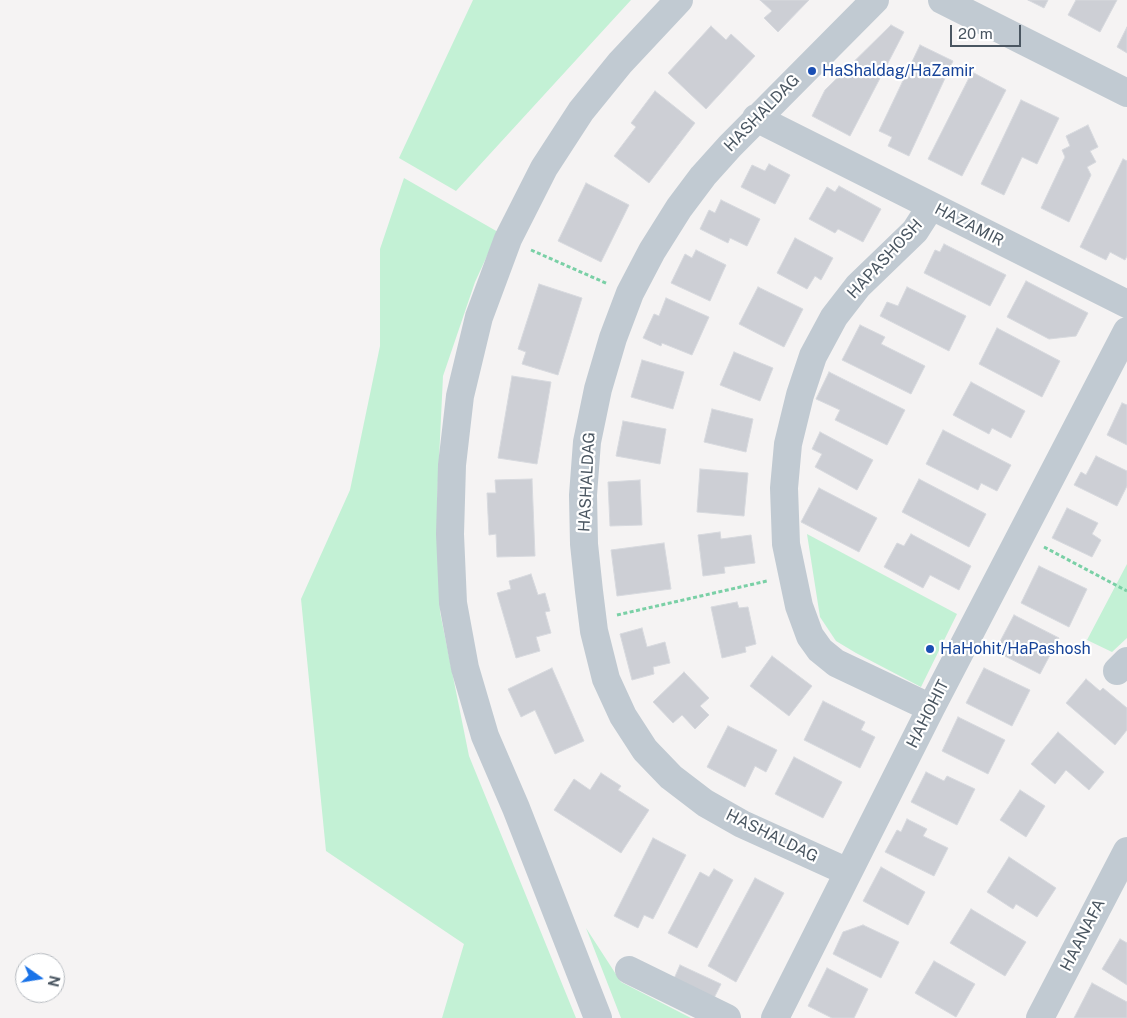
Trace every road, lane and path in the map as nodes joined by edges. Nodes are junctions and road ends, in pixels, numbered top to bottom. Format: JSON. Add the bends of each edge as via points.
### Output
{"nodes":[{"id":1,"x":679,"y":0,"type":"edge"},
{"id":2,"x":875,"y":0,"type":"edge"},
{"id":3,"x":942,"y":0,"type":"edge"},
{"id":4,"x":1127,"y":93,"type":"edge"},
{"id":5,"x":756,"y":118,"type":"junction"},
{"id":6,"x":931,"y":206,"type":"junction"},
{"id":7,"x":508,"y":240,"type":"junction"},
{"id":8,"x":630,"y":293,"type":"junction"},
{"id":9,"x":1127,"y":304,"type":"edge"},
{"id":10,"x":1127,"y":332,"type":"edge"},
{"id":11,"x":1021,"y":535,"type":"junction"},
{"id":12,"x":793,"y":576,"type":"junction"},
{"id":13,"x":1127,"y":591,"type":"edge"},
{"id":14,"x":592,"y":620,"type":"junction"},
{"id":15,"x":931,"y":708,"type":"junction"},
{"id":16,"x":1127,"y":851,"type":"edge"},
{"id":17,"x":848,"y":872,"type":"junction"},
{"id":18,"x":629,"y":970,"type":"dead end"},
{"id":19,"x":598,"y":1018,"type":"edge"},
{"id":20,"x":727,"y":1018,"type":"edge"},
{"id":21,"x":775,"y":1018,"type":"edge"},
{"id":22,"x":1040,"y":1018,"type":"edge"}],
"edges":[{"from":1,"to":7,"type":"street","via":[[620,63],[581,111],[544,168]]},
{"from":2,"to":5,"type":"street","name":"HASHALDAG"},
{"from":3,"to":4,"type":"street"},
{"from":5,"to":6,"type":"street","name":"HAZAMIR"},
{"from":5,"to":8,"type":"street","name":"HASHALDAG","via":[[702,176],[652,251]]},
{"from":6,"to":9,"type":"street","name":"HAZAMIR"},
{"from":6,"to":12,"type":"street","name":"HAPASHOSH","via":[[914,231],[858,286],[834,317],[813,356],[788,444],[784,488],[786,544]]},
{"from":7,"to":8,"type":"path"},
{"from":7,"to":19,"type":"street","via":[[479,317],[460,396],[452,465],[453,603],[465,668],[486,736]]},
{"from":8,"to":14,"type":"street","name":"HASHALDAG","via":[[612,338],[586,442],[584,544]]},
{"from":10,"to":11,"type":"street","name":"HAHOHIT"},
{"from":11,"to":13,"type":"path"},
{"from":11,"to":15,"type":"street","name":"HAHOHIT"},
{"from":12,"to":14,"type":"path"},
{"from":12,"to":15,"type":"street","name":"HAPASHOSH","via":[[799,606],[810,636],[820,650],[836,663]]},
{"from":14,"to":17,"type":"street","name":"HASHALDAG","via":[[606,679],[623,716],[645,750],[671,777],[705,803],[742,824]]},
{"from":15,"to":17,"type":"street","name":"HAHOHIT"},
{"from":16,"to":22,"type":"street","name":"HAANAFA"},
{"from":17,"to":21,"type":"street","name":"HAHOHIT"},
{"from":18,"to":20,"type":"street"}]}
